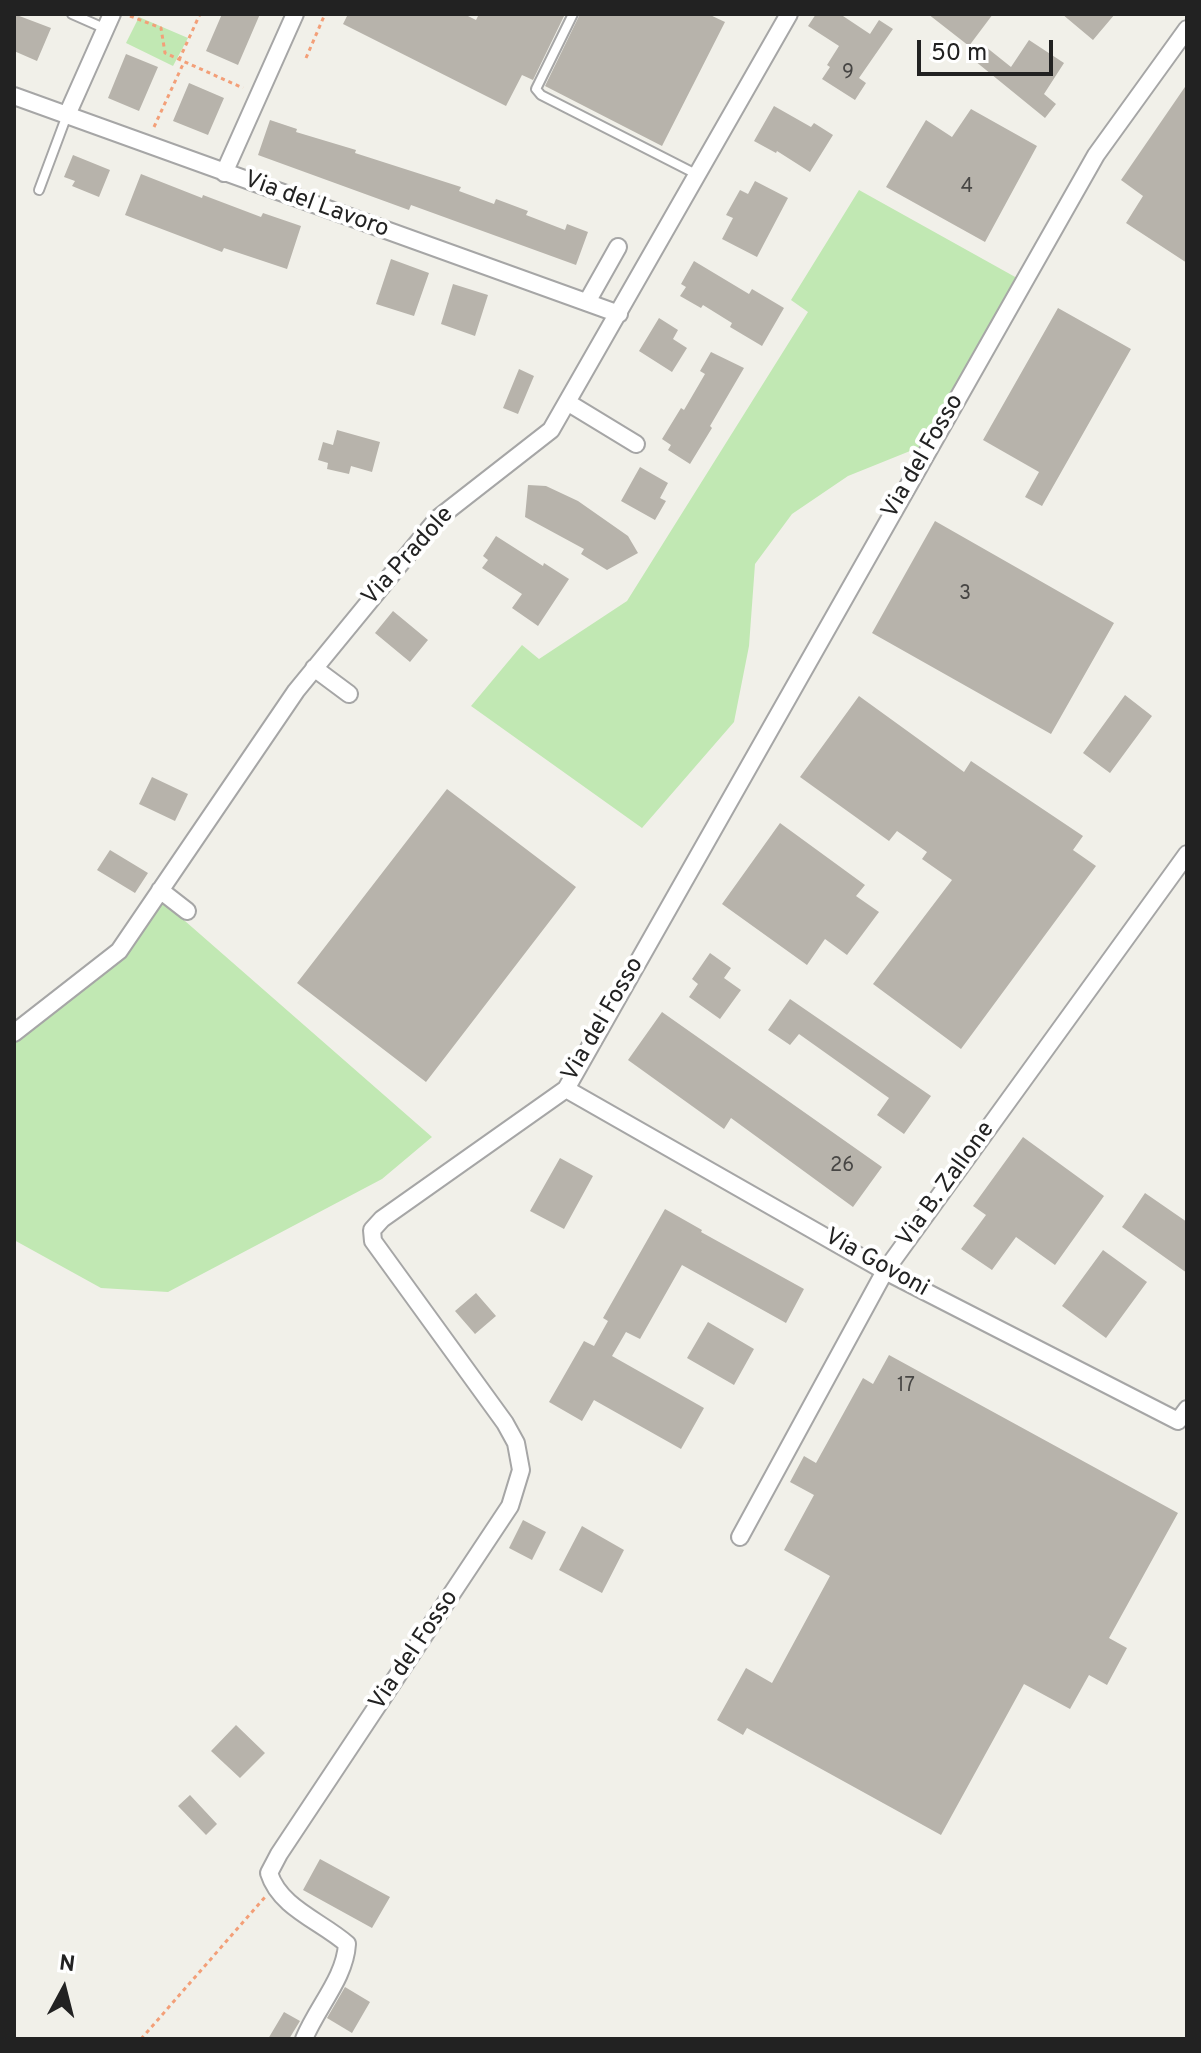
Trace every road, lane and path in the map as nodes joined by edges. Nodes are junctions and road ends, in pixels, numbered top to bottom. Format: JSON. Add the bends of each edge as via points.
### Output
{"nodes":[{"id":1,"x":72,"y":14,"type":"edge"},
{"id":2,"x":125,"y":14,"type":"edge"},
{"id":3,"x":200,"y":14,"type":"edge"},
{"id":4,"x":295,"y":14,"type":"edge"},
{"id":5,"x":325,"y":14,"type":"edge"},
{"id":6,"x":573,"y":14,"type":"edge"},
{"id":7,"x":789,"y":14,"type":"edge"},
{"id":8,"x":109,"y":21,"type":"edge"},
{"id":9,"x":1187,"y":29,"type":"edge"},
{"id":10,"x":306,"y":58,"type":"dead end"},
{"id":11,"x":181,"y":61,"type":"junction"},
{"id":12,"x":258,"y":95,"type":"junction"},
{"id":13,"x":14,"y":96,"type":"edge"},
{"id":14,"x":67,"y":115,"type":"junction"},
{"id":15,"x":146,"y":144,"type":"junction"},
{"id":16,"x":224,"y":173,"type":"junction"},
{"id":17,"x":696,"y":174,"type":"junction"},
{"id":18,"x":39,"y":190,"type":"dead end"},
{"id":19,"x":618,"y":247,"type":"dead end"},
{"id":20,"x":587,"y":302,"type":"junction"},
{"id":21,"x":619,"y":314,"type":"junction"},
{"id":22,"x":567,"y":402,"type":"junction"},
{"id":23,"x":636,"y":444,"type":"dead end"},
{"id":24,"x":314,"y":668,"type":"junction"},
{"id":25,"x":349,"y":694,"type":"dead end"},
{"id":26,"x":1187,"y":854,"type":"edge"},
{"id":27,"x":160,"y":890,"type":"junction"},
{"id":28,"x":187,"y":911,"type":"dead end"},
{"id":29,"x":14,"y":1033,"type":"edge"},
{"id":30,"x":566,"y":1089,"type":"junction"},
{"id":31,"x":885,"y":1271,"type":"junction"},
{"id":32,"x":1187,"y":1409,"type":"edge"},
{"id":33,"x":740,"y":1537,"type":"dead end"},
{"id":34,"x":274,"y":1887,"type":"junction"},
{"id":35,"x":141,"y":2039,"type":"edge"},
{"id":36,"x":304,"y":2039,"type":"edge"}],
"edges":[{"from":1,"to":8,"type":"lane"},
{"from":2,"to":11,"type":"path","via":[[161,28],[165,53]]},
{"from":3,"to":11,"type":"path"},
{"from":4,"to":12,"type":"street"},
{"from":5,"to":10,"type":"path"},
{"from":6,"to":17,"type":"lane","via":[[536,89]]},
{"from":7,"to":17,"type":"street","name":"Via Pradole"},
{"from":8,"to":14,"type":"street"},
{"from":9,"to":30,"type":"street","name":"Via del Fosso","via":[[1096,155]]},
{"from":11,"to":12,"type":"path"},
{"from":11,"to":15,"type":"path"},
{"from":12,"to":16,"type":"street"},
{"from":13,"to":14,"type":"street","name":"Via del Lavoro"},
{"from":14,"to":15,"type":"street","name":"Via del Lavoro"},
{"from":14,"to":18,"type":"lane"},
{"from":15,"to":16,"type":"street","name":"Via del Lavoro"},
{"from":16,"to":20,"type":"street","name":"Via del Lavoro"},
{"from":17,"to":21,"type":"street","name":"Via Pradole"},
{"from":19,"to":20,"type":"street"},
{"from":20,"to":21,"type":"street","name":"Via del Lavoro"},
{"from":21,"to":22,"type":"street","name":"Via Pradole"},
{"from":22,"to":23,"type":"street"},
{"from":22,"to":24,"type":"street","name":"Via Pradole","via":[[551,430],[437,519]]},
{"from":24,"to":25,"type":"street"},
{"from":24,"to":27,"type":"street","name":"Via Pradole"},
{"from":26,"to":31,"type":"street","name":"Via B. Zallone"},
{"from":27,"to":28,"type":"street"},
{"from":27,"to":29,"type":"street","name":"Via Pradole","via":[[119,951]]},
{"from":30,"to":31,"type":"street","name":"Via Govoni"},
{"from":30,"to":34,"type":"street","name":"Via del Fosso","via":[[372,1230],[373,1241],[505,1423],[521,1470],[510,1506],[494,1532],[279,1854],[269,1873]]},
{"from":31,"to":32,"type":"street","name":"Via Govoni","via":[[1178,1421]]},
{"from":31,"to":33,"type":"street","name":"Via B. Zallone"},
{"from":34,"to":35,"type":"path"},
{"from":34,"to":36,"type":"street","via":[[347,1944],[346,1962]]}]}
